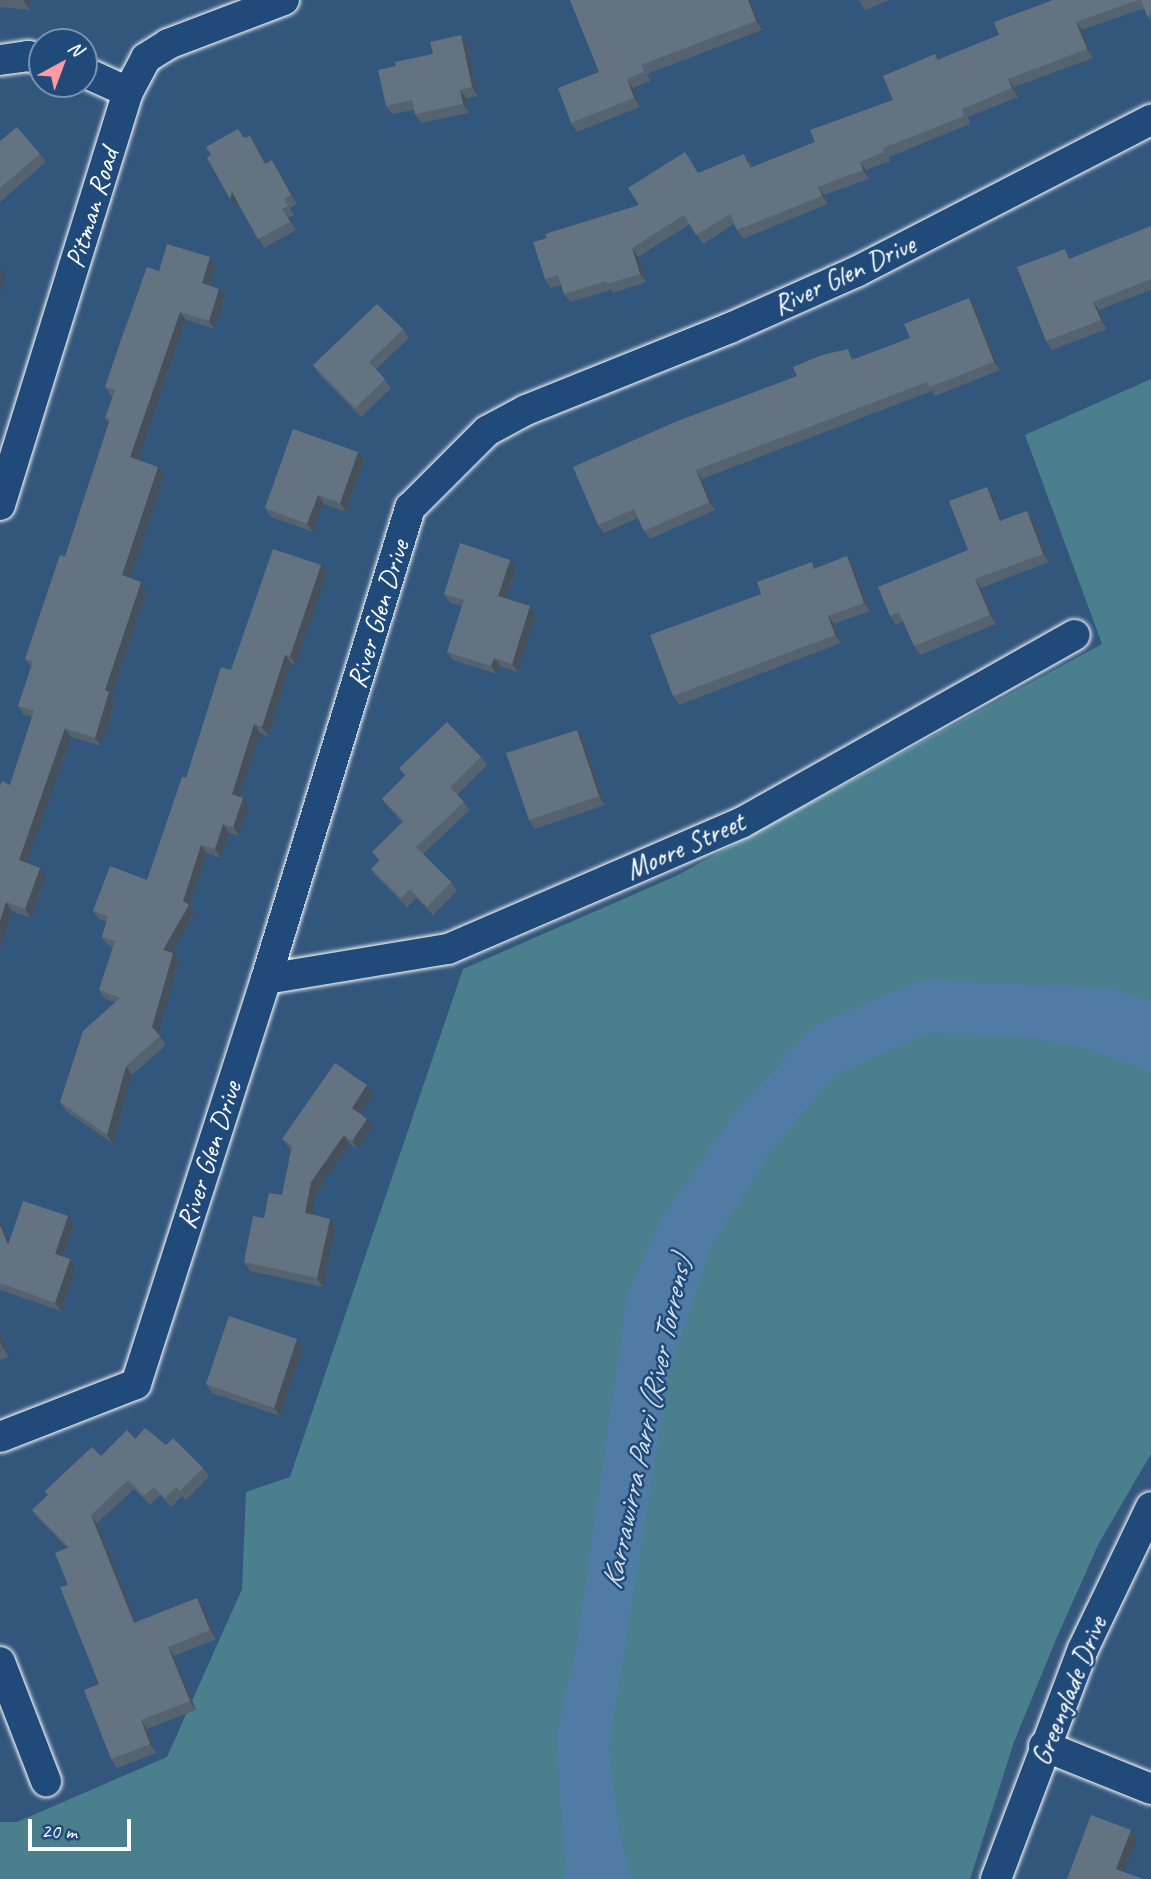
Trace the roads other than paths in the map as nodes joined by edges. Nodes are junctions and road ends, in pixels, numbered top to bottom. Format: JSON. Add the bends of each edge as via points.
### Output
{"nodes":[{"id":1,"x":284,"y":0,"type":"edge"},
{"id":2,"x":28,"y":55,"type":"edge"},
{"id":3,"x":0,"y":60,"type":"edge"},
{"id":4,"x":98,"y":78,"type":"edge"},
{"id":5,"x":128,"y":92,"type":"junction"},
{"id":6,"x":1151,"y":120,"type":"edge"},
{"id":7,"x":0,"y":505,"type":"edge"},
{"id":8,"x":1075,"y":635,"type":"dead end"},
{"id":9,"x":265,"y":979,"type":"junction"},
{"id":10,"x":0,"y":1437,"type":"edge"},
{"id":11,"x":1151,"y":1507,"type":"edge"},
{"id":12,"x":0,"y":1662,"type":"edge"},
{"id":13,"x":1044,"y":1746,"type":"junction"},
{"id":14,"x":46,"y":1781,"type":"dead end"},
{"id":15,"x":1151,"y":1788,"type":"edge"},
{"id":16,"x":996,"y":1879,"type":"edge"}],
"edges":[{"from":1,"to":5,"type":"street","name":"Pitman Road","via":[[168,44],[146,58]]},
{"from":2,"to":3,"type":"street"},
{"from":4,"to":5,"type":"street"},
{"from":5,"to":7,"type":"street","name":"Pitman Road"},
{"from":6,"to":9,"type":"street","name":"River Glen Drive","via":[[856,272],[526,410],[487,431],[410,508]]},
{"from":8,"to":9,"type":"street","name":"Moore Street","via":[[741,823],[448,950]]},
{"from":9,"to":10,"type":"street","name":"River Glen Drive","via":[[136,1384]]},
{"from":11,"to":13,"type":"street","name":"Greenglade Drive","via":[[1083,1649]]},
{"from":12,"to":14,"type":"street"},
{"from":13,"to":15,"type":"street"},
{"from":13,"to":16,"type":"street","name":"Greenglade Drive"}]}
